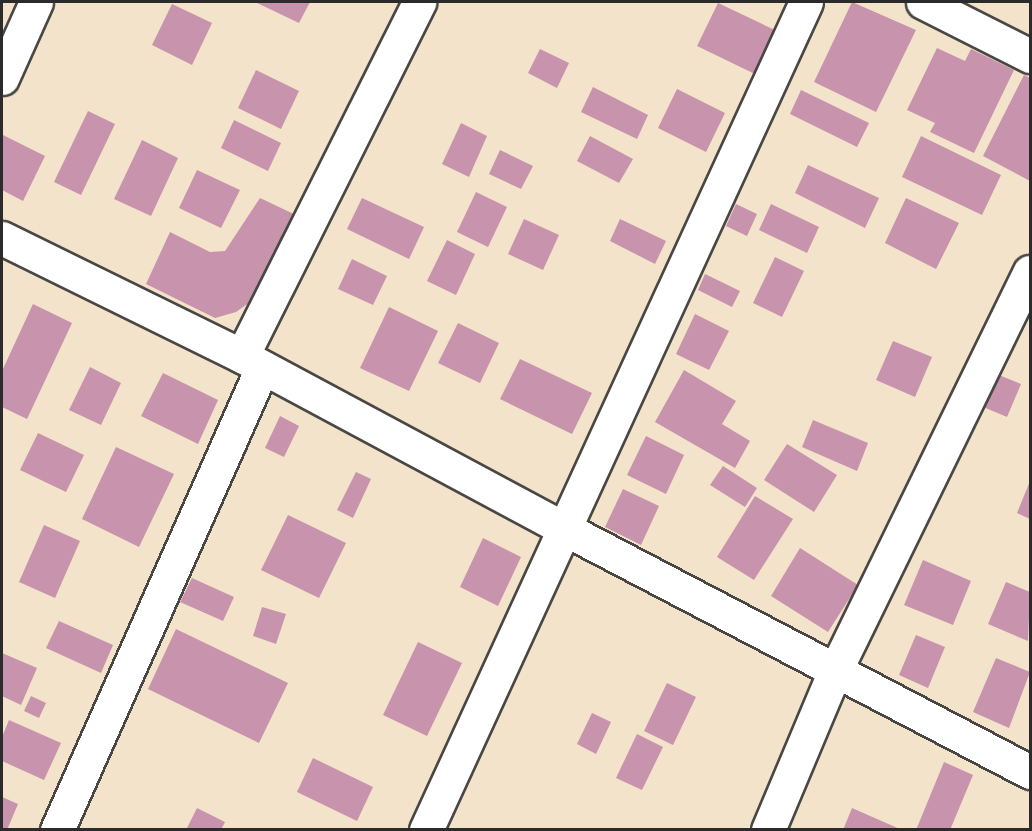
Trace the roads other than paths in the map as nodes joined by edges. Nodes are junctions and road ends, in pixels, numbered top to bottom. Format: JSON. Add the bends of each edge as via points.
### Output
{"nodes":[{"id":1,"x":36,"y":2,"type":"edge"},
{"id":2,"x":419,"y":2,"type":"edge"},
{"id":3,"x":806,"y":2,"type":"edge"},
{"id":4,"x":923,"y":2,"type":"edge"},
{"id":5,"x":1030,"y":57,"type":"edge"},
{"id":6,"x":2,"y":78,"type":"edge"},
{"id":7,"x":2,"y":238,"type":"edge"},
{"id":8,"x":1030,"y":272,"type":"edge"},
{"id":9,"x":252,"y":362,"type":"junction"},
{"id":10,"x":565,"y":529,"type":"junction"},
{"id":11,"x":835,"y":671,"type":"junction"},
{"id":12,"x":1030,"y":772,"type":"edge"},
{"id":13,"x":57,"y":830,"type":"edge"},
{"id":14,"x":426,"y":830,"type":"edge"},
{"id":15,"x":768,"y":830,"type":"edge"}],
"edges":[{"from":1,"to":6,"type":"street"},
{"from":2,"to":9,"type":"street"},
{"from":3,"to":10,"type":"street"},
{"from":4,"to":5,"type":"street"},
{"from":7,"to":9,"type":"street"},
{"from":8,"to":11,"type":"street"},
{"from":9,"to":10,"type":"street"},
{"from":9,"to":13,"type":"street"},
{"from":10,"to":11,"type":"street"},
{"from":10,"to":14,"type":"street"},
{"from":11,"to":12,"type":"street"},
{"from":11,"to":15,"type":"street"}]}
